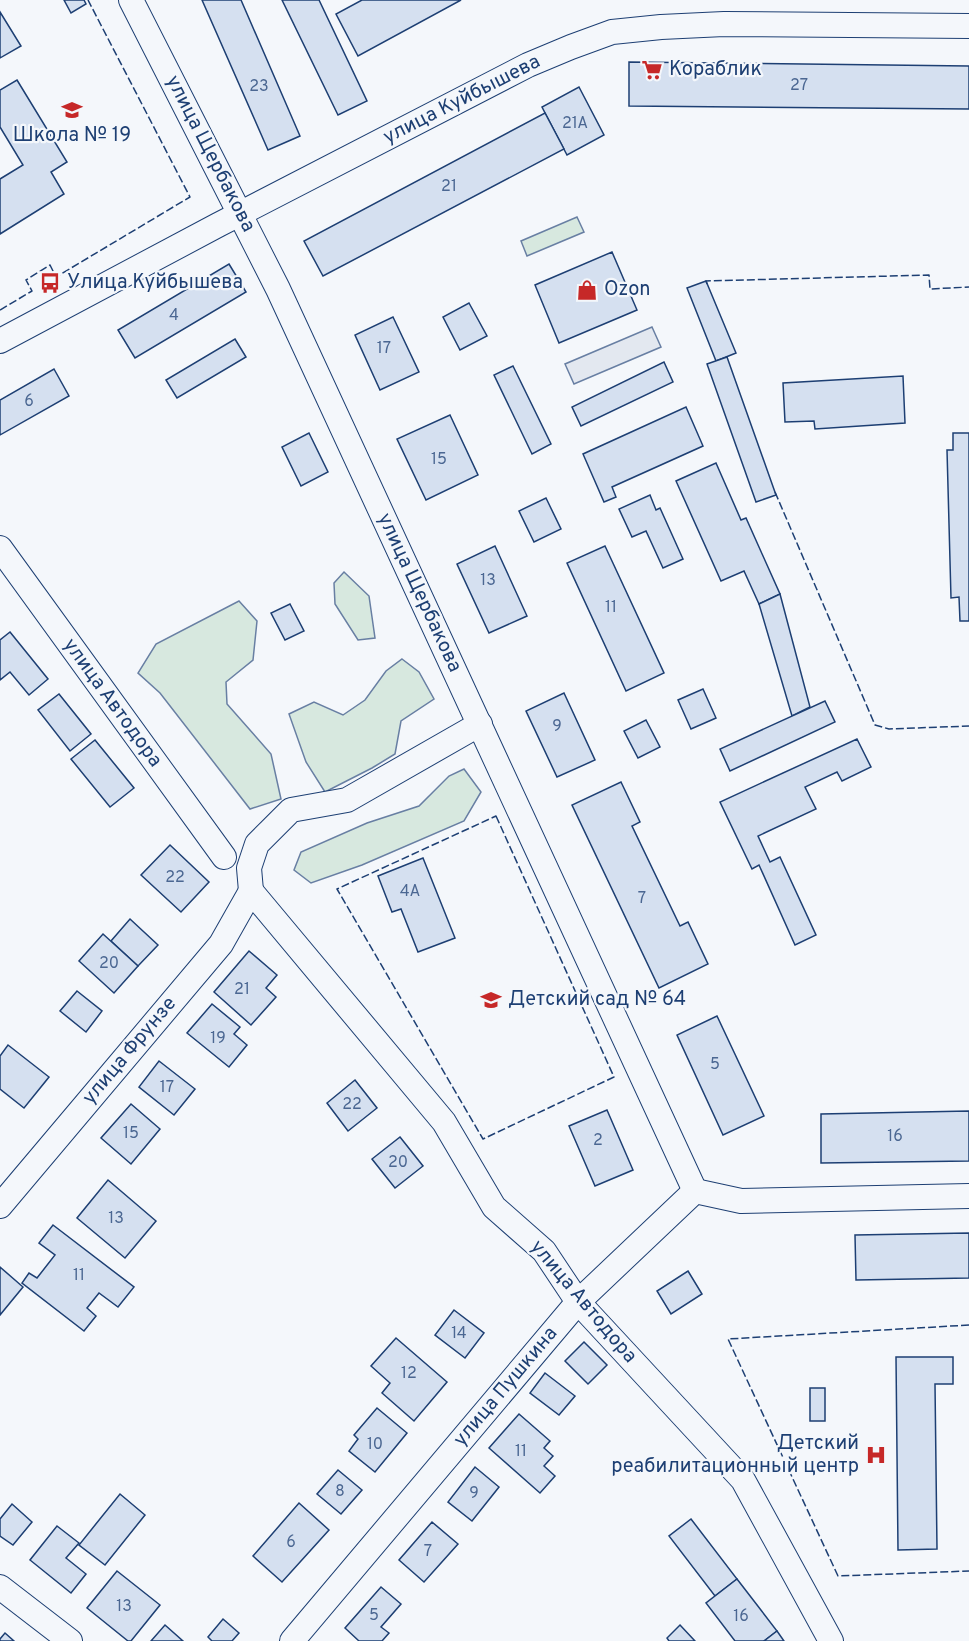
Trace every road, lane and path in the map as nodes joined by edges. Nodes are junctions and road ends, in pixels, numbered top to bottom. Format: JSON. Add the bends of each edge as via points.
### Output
{"nodes":[{"id":1,"x":131,"y":0,"type":"edge"},
{"id":2,"x":969,"y":26,"type":"edge"},
{"id":3,"x":239,"y":214,"type":"junction"},
{"id":4,"x":0,"y":341,"type":"edge"},
{"id":5,"x":0,"y":548,"type":"edge"},
{"id":6,"x":480,"y":724,"type":"junction"},
{"id":7,"x":224,"y":857,"type":"dead end"},
{"id":8,"x":251,"y":891,"type":"junction"},
{"id":9,"x":695,"y":1191,"type":"junction"},
{"id":10,"x":969,"y":1196,"type":"edge"},
{"id":11,"x":0,"y":1206,"type":"edge"},
{"id":12,"x":578,"y":1302,"type":"junction"},
{"id":13,"x":0,"y":1587,"type":"edge"},
{"id":14,"x":70,"y":1641,"type":"edge"},
{"id":15,"x":292,"y":1641,"type":"edge"},
{"id":16,"x":831,"y":1641,"type":"edge"}],
"edges":[{"from":1,"to":3,"type":"street","name":"улица Щербакова"},
{"from":2,"to":3,"type":"street","name":"улица Куйбышева","via":[[724,24],[612,32],[528,65]]},
{"from":3,"to":4,"type":"street","name":"улица Куйбышева"},
{"from":3,"to":6,"type":"street","name":"улица Щербакова","via":[[287,306]]},
{"from":5,"to":7,"type":"street","name":"улица Автодора"},
{"from":6,"to":8,"type":"street","via":[[347,800],[291,810],[257,844],[249,868]]},
{"from":6,"to":9,"type":"street","name":"улица Щербакова"},
{"from":8,"to":11,"type":"street","name":"улица Фрунзе","via":[[221,944]]},
{"from":8,"to":12,"type":"street","name":"улица Автодора","via":[[444,1122],[494,1207],[544,1251]]},
{"from":9,"to":10,"type":"street","via":[[741,1201]]},
{"from":9,"to":12,"type":"street","name":"улица Пушкина"},
{"from":12,"to":15,"type":"street","name":"улица Пушкина"},
{"from":12,"to":16,"type":"street","name":"улица Автодора","via":[[743,1480]]},
{"from":13,"to":14,"type":"street"}]}
